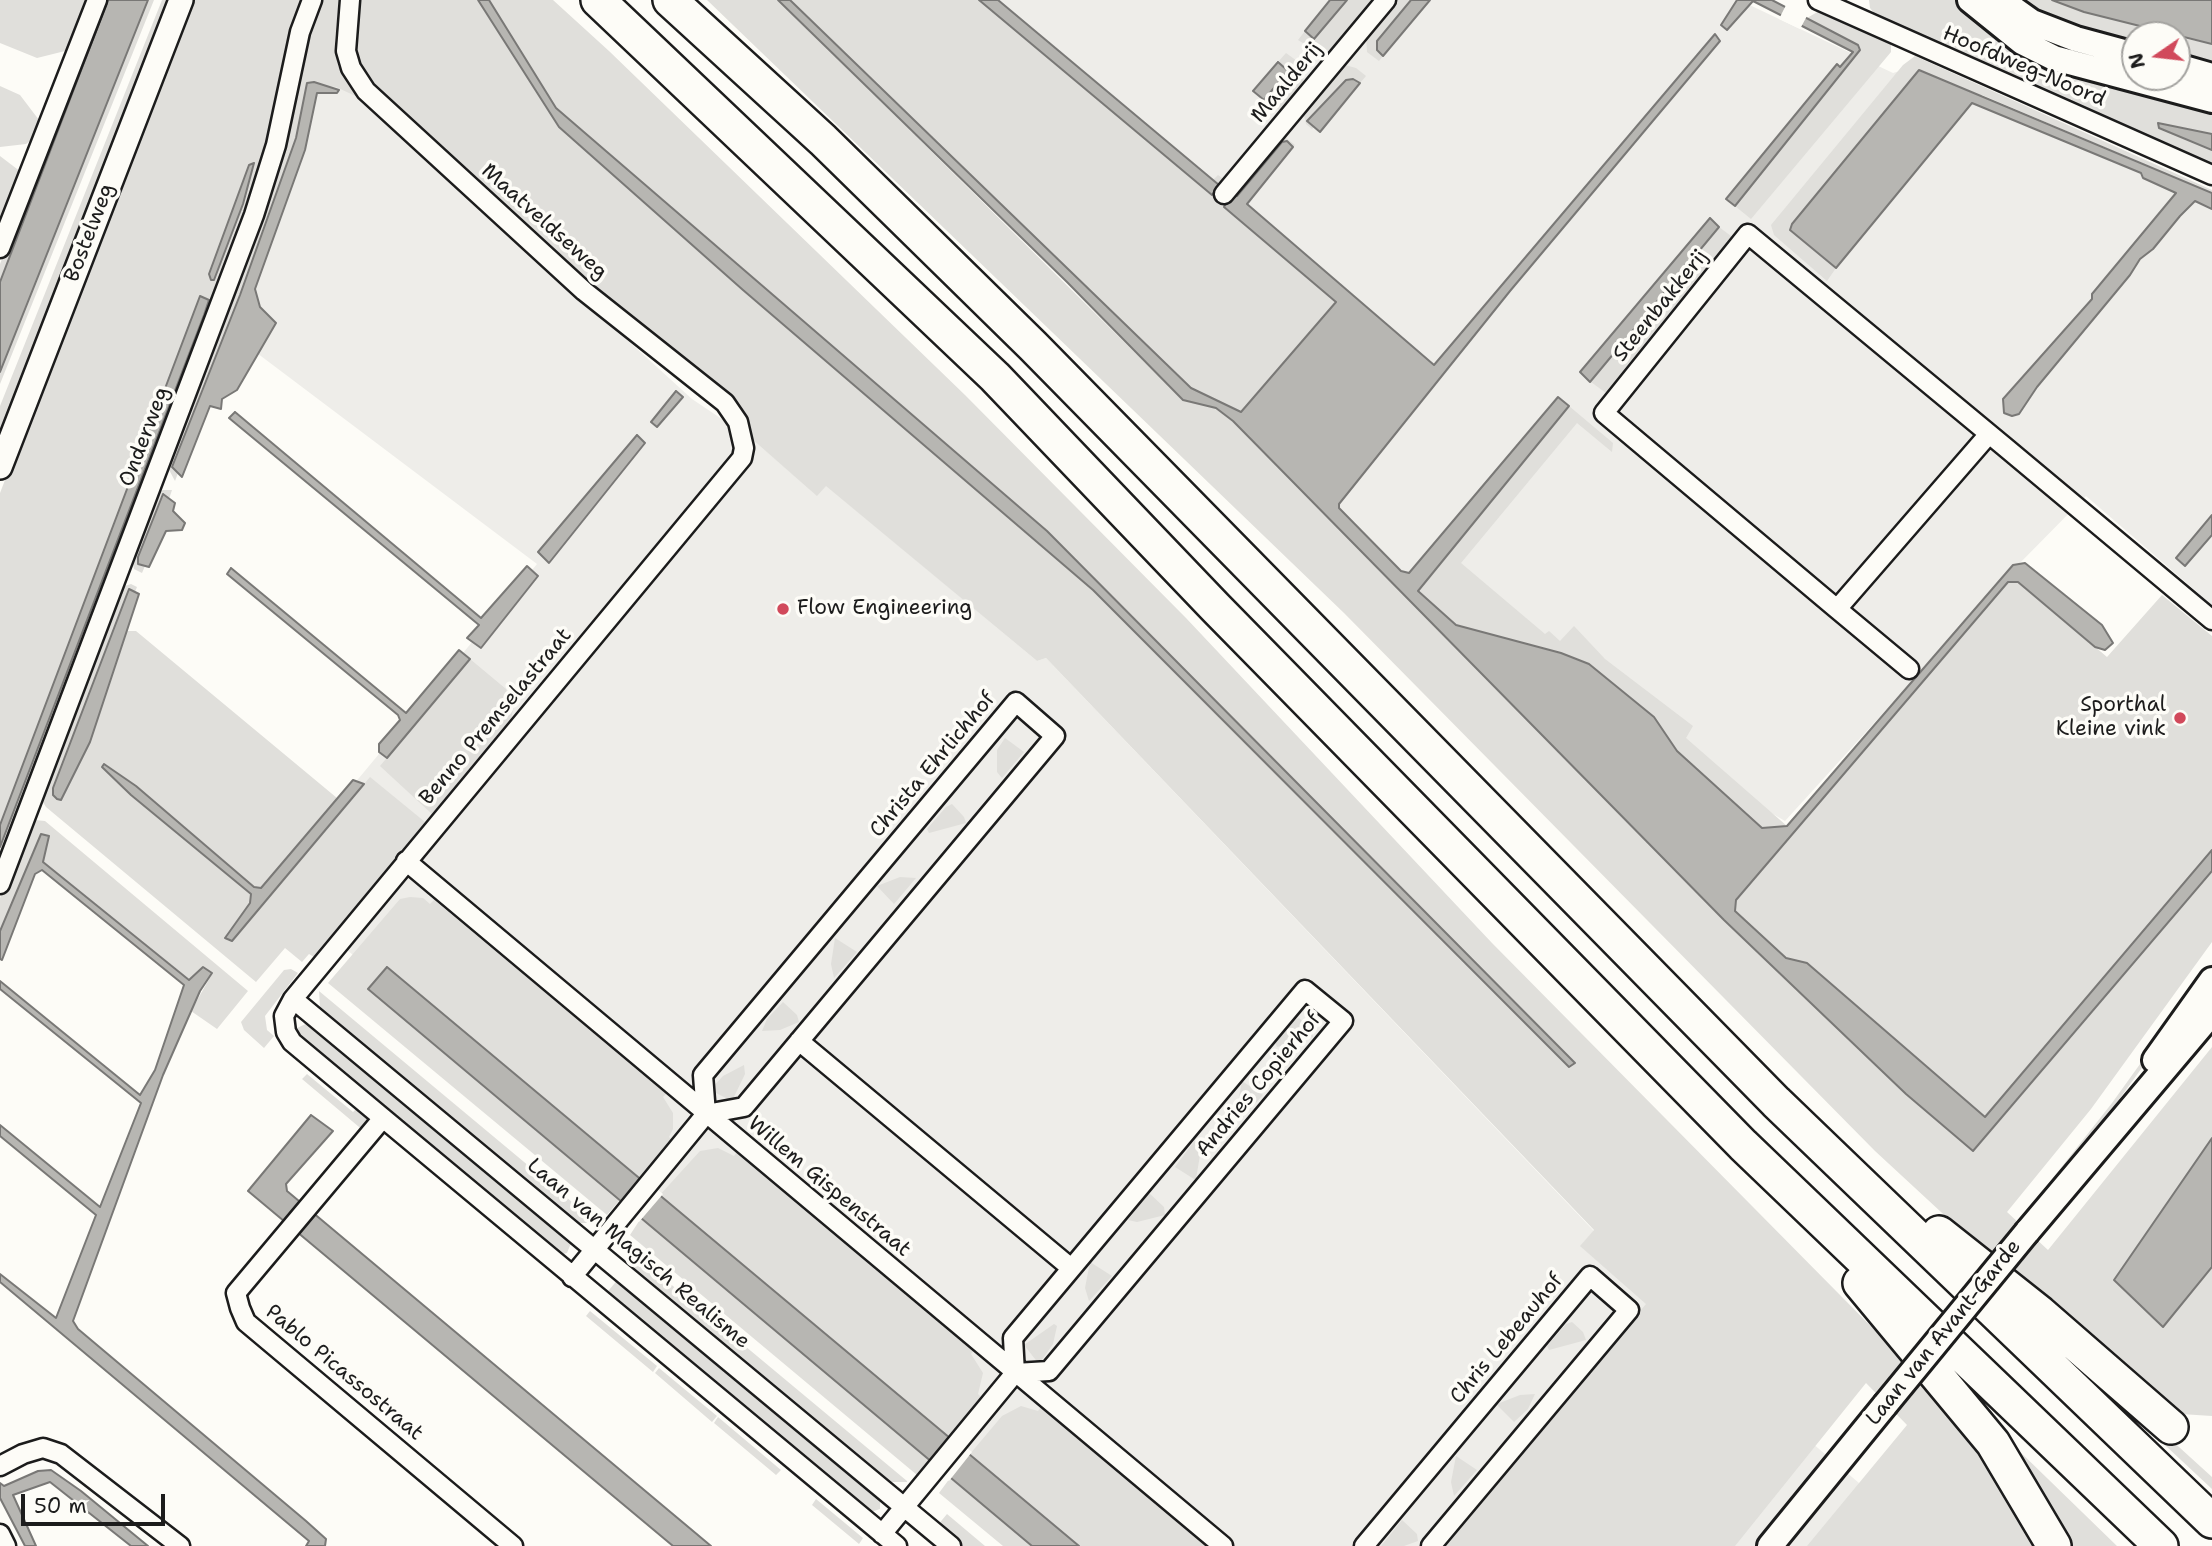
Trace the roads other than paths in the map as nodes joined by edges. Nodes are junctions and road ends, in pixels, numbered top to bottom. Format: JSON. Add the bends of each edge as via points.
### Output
{"nodes":[{"id":1,"x":97,"y":0,"type":"edge"},
{"id":2,"x":181,"y":0,"type":"edge"},
{"id":3,"x":312,"y":0,"type":"edge"},
{"id":4,"x":350,"y":0,"type":"edge"},
{"id":5,"x":598,"y":0,"type":"edge"},
{"id":6,"x":670,"y":0,"type":"edge"},
{"id":7,"x":1385,"y":0,"type":"edge"},
{"id":8,"x":1818,"y":0,"type":"edge"},
{"id":9,"x":1970,"y":0,"type":"edge"},
{"id":10,"x":2001,"y":0,"type":"edge"},
{"id":11,"x":1849,"y":4,"type":"edge"},
{"id":12,"x":2121,"y":51,"type":"edge"},
{"id":13,"x":2191,"y":70,"type":"edge"},
{"id":14,"x":2212,"y":76,"type":"edge"},
{"id":15,"x":2212,"y":100,"type":"edge"},
{"id":16,"x":2212,"y":175,"type":"edge"},
{"id":17,"x":1224,"y":194,"type":"dead end"},
{"id":18,"x":0,"y":248,"type":"edge"},
{"id":19,"x":1989,"y":434,"type":"junction"},
{"id":20,"x":742,"y":458,"type":"joint"},
{"id":21,"x":0,"y":467,"type":"edge"},
{"id":22,"x":1837,"y":609,"type":"junction"},
{"id":23,"x":2212,"y":620,"type":"edge"},
{"id":24,"x":1909,"y":669,"type":"dead end"},
{"id":25,"x":406,"y":861,"type":"junction"},
{"id":26,"x":0,"y":884,"type":"edge"},
{"id":27,"x":2212,"y":980,"type":"edge"},
{"id":28,"x":290,"y":1003,"type":"junction"},
{"id":29,"x":2212,"y":1013,"type":"edge"},
{"id":30,"x":799,"y":1041,"type":"junction"},
{"id":31,"x":1776,"y":1102,"type":"junction"},
{"id":32,"x":706,"y":1114,"type":"junction"},
{"id":33,"x":383,"y":1118,"type":"junction"},
{"id":34,"x":2118,"y":1120,"type":"junction"},
{"id":35,"x":1743,"y":1144,"type":"junction"},
{"id":36,"x":596,"y":1248,"type":"junction"},
{"id":37,"x":1071,"y":1268,"type":"junction"},
{"id":38,"x":572,"y":1277,"type":"junction"},
{"id":39,"x":1014,"y":1373,"type":"junction"},
{"id":40,"x":2171,"y":1427,"type":"dead end"},
{"id":41,"x":0,"y":1466,"type":"edge"},
{"id":42,"x":904,"y":1507,"type":"junction"},
{"id":43,"x":2212,"y":1521,"type":"edge"},
{"id":44,"x":0,"y":1534,"type":"edge"},
{"id":45,"x":882,"y":1534,"type":"junction"},
{"id":46,"x":6,"y":1546,"type":"edge"},
{"id":47,"x":180,"y":1546,"type":"edge"},
{"id":48,"x":513,"y":1546,"type":"edge"},
{"id":49,"x":897,"y":1546,"type":"edge"},
{"id":50,"x":951,"y":1546,"type":"edge"},
{"id":51,"x":1223,"y":1546,"type":"edge"},
{"id":52,"x":1364,"y":1546,"type":"edge"},
{"id":53,"x":1431,"y":1546,"type":"edge"},
{"id":54,"x":1770,"y":1546,"type":"edge"},
{"id":55,"x":2054,"y":1546,"type":"edge"},
{"id":56,"x":2161,"y":1546,"type":"edge"}],
"edges":[{"from":1,"to":18,"type":"street"},
{"from":2,"to":21,"type":"street","name":"Bostelweg"},
{"from":3,"to":26,"type":"street","name":"Onderweg","via":[[254,215]]},
{"from":4,"to":20,"type":"street","name":"Maatveldseweg","via":[[346,51],[366,90],[584,291],[725,403],[741,433]]},
{"from":5,"to":35,"type":"highway","via":[[995,376],[1242,635]]},
{"from":6,"to":31,"type":"highway","via":[[823,140],[1024,337]]},
{"from":7,"to":17,"type":"street","name":"Maalderij"},
{"from":8,"to":11,"type":"street","name":"Hoofdweg-Noord"},
{"from":9,"to":15,"type":"main road","via":[[2022,42],[2054,58]]},
{"from":10,"to":12,"type":"main road","via":[[2032,22]]},
{"from":11,"to":16,"type":"street","name":"Hoofdweg-Noord"},
{"from":13,"to":14,"type":"main road"},
{"from":19,"to":22,"type":"street"},
{"from":19,"to":22,"type":"street","name":"Steenbakkerij","via":[[1748,234],[1604,413]]},
{"from":19,"to":23,"type":"street","name":"Steenbakkerij"},
{"from":20,"to":25,"type":"street","name":"Benno Premselastraat"},
{"from":22,"to":24,"type":"street","name":"Steenbakkerij"},
{"from":25,"to":28,"type":"street","name":"Benno Premselastraat"},
{"from":25,"to":32,"type":"street","name":"Willem Gispenstraat"},
{"from":27,"to":34,"type":"main road","name":"Laan van Avant-Garde","via":[[2148,1068]]},
{"from":28,"to":33,"type":"street","via":[[284,1021],[288,1038]]},
{"from":28,"to":36,"type":"street","name":"Laan van Magisch Realisme"},
{"from":29,"to":34,"type":"main road","name":"Laan van Avant-Garde"},
{"from":30,"to":32,"type":"street","name":"Christa Ehrlichhof","via":[[744,1107]]},
{"from":30,"to":32,"type":"street","name":"Christa Ehrlichhof","via":[[1055,736],[1016,702],[703,1075]]},
{"from":30,"to":37,"type":"street"},
{"from":31,"to":40,"type":"highway","via":[[2040,1313]]},
{"from":31,"to":43,"type":"highway"},
{"from":32,"to":36,"type":"street"},
{"from":32,"to":39,"type":"street","name":"Willem Gispenstraat"},
{"from":33,"to":38,"type":"street"},
{"from":33,"to":48,"type":"street","name":"Pablo Picassostraat","via":[[236,1293],[246,1322]]},
{"from":34,"to":54,"type":"main road","name":"Laan van Avant-Garde","bridge":true},
{"from":35,"to":55,"type":"highway","via":[[1993,1443]]},
{"from":35,"to":56,"type":"highway"},
{"from":36,"to":38,"type":"street"},
{"from":36,"to":42,"type":"street","name":"Laan van Magisch Realisme"},
{"from":37,"to":39,"type":"street","name":"Andries Copierhof","via":[[1013,1338]]},
{"from":37,"to":39,"type":"street","name":"Andries Copierhof","via":[[1305,989],[1343,1021],[1049,1371]]},
{"from":38,"to":45,"type":"street"},
{"from":39,"to":42,"type":"street"},
{"from":39,"to":51,"type":"street","name":"Willem Gispenstraat"},
{"from":41,"to":47,"type":"street","via":[[43,1448],[61,1454]]},
{"from":42,"to":45,"type":"street"},
{"from":42,"to":50,"type":"street","name":"Laan van Magisch Realisme"},
{"from":44,"to":46,"type":"street"},
{"from":45,"to":49,"type":"street"},
{"from":52,"to":53,"type":"street","name":"Chris Lebeauhof","via":[[1590,1276],[1629,1310]]}]}
